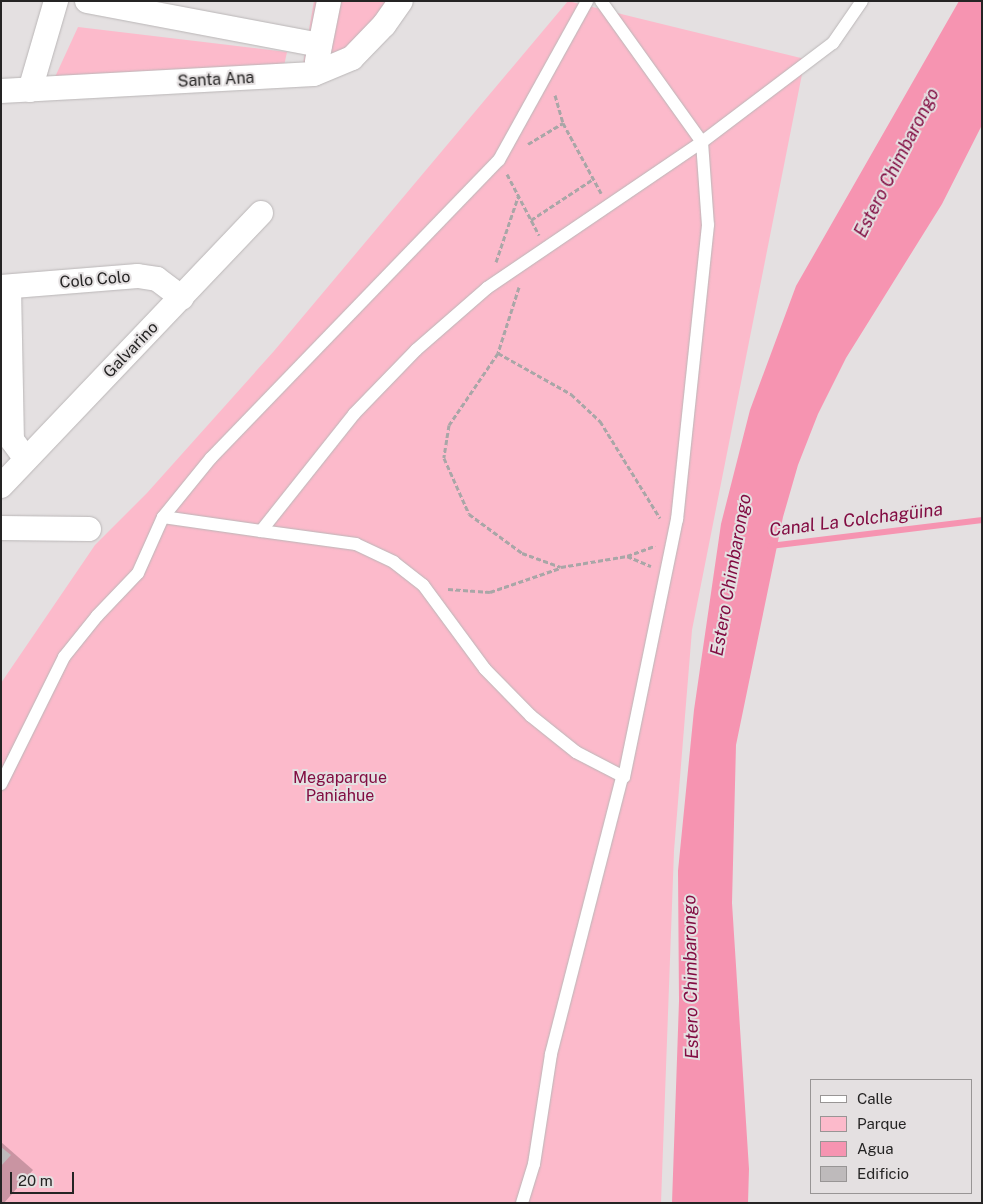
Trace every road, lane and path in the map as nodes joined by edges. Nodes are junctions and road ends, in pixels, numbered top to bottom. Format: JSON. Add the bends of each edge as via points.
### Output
{"nodes":[{"id":1,"x":56,"y":1,"type":"edge"},
{"id":2,"x":86,"y":1,"type":"edge"},
{"id":3,"x":329,"y":1,"type":"edge"},
{"id":4,"x":401,"y":1,"type":"edge"},
{"id":5,"x":587,"y":1,"type":"edge"},
{"id":6,"x":601,"y":1,"type":"edge"},
{"id":7,"x":862,"y":1,"type":"edge"},
{"id":8,"x":320,"y":46,"type":"junction"},
{"id":9,"x":548,"y":70,"type":"junction"},
{"id":10,"x":314,"y":74,"type":"junction"},
{"id":11,"x":30,"y":90,"type":"junction"},
{"id":12,"x":1,"y":91,"type":"edge"},
{"id":13,"x":563,"y":123,"type":"junction"},
{"id":14,"x":702,"y":142,"type":"junction"},
{"id":15,"x":499,"y":160,"type":"junction"},
{"id":16,"x":593,"y":179,"type":"junction"},
{"id":17,"x":519,"y":196,"type":"junction"},
{"id":18,"x":608,"y":205,"type":"junction"},
{"id":19,"x":261,"y":213,"type":"dead end"},
{"id":20,"x":531,"y":220,"type":"junction"},
{"id":21,"x":546,"y":246,"type":"junction"},
{"id":22,"x":528,"y":260,"type":"junction"},
{"id":23,"x":5,"y":287,"type":"edge"},
{"id":24,"x":487,"y":288,"type":"junction"},
{"id":25,"x":182,"y":298,"type":"junction"},
{"id":26,"x":498,"y":353,"type":"junction"},
{"id":27,"x":26,"y":458,"type":"junction"},
{"id":28,"x":1,"y":486,"type":"edge"},
{"id":29,"x":163,"y":517,"type":"junction"},
{"id":30,"x":1,"y":528,"type":"edge"},
{"id":31,"x":89,"y":529,"type":"dead end"},
{"id":32,"x":261,"y":531,"type":"junction"},
{"id":33,"x":673,"y":539,"type":"junction"},
{"id":34,"x":627,"y":556,"type":"junction"},
{"id":35,"x":561,"y":567,"type":"junction"},
{"id":36,"x":667,"y":572,"type":"junction"},
{"id":37,"x":422,"y":584,"type":"junction"},
{"id":38,"x":622,"y":777,"type":"junction"},
{"id":39,"x":1,"y":784,"type":"edge"},
{"id":40,"x":522,"y":1203,"type":"edge"}],
"edges":[{"from":1,"to":11,"type":"street"},
{"from":2,"to":8,"type":"street"},
{"from":3,"to":8,"type":"street"},
{"from":4,"to":10,"type":"street","name":"Santa Ana","via":[[384,25],[352,58]]},
{"from":5,"to":9,"type":"lane"},
{"from":6,"to":14,"type":"lane"},
{"from":7,"to":14,"type":"lane","via":[[833,43]]},
{"from":8,"to":10,"type":"street"},
{"from":9,"to":13,"type":"path"},
{"from":9,"to":15,"type":"lane"},
{"from":10,"to":11,"type":"street","name":"Santa Ana"},
{"from":11,"to":12,"type":"street","name":"Santa Ana"},
{"from":13,"to":15,"type":"path"},
{"from":13,"to":16,"type":"path"},
{"from":14,"to":18,"type":"lane"},
{"from":14,"to":33,"type":"lane","via":[[708,224]]},
{"from":15,"to":17,"type":"path"},
{"from":15,"to":29,"type":"lane","via":[[211,458]]},
{"from":16,"to":18,"type":"path"},
{"from":16,"to":20,"type":"path"},
{"from":17,"to":20,"type":"path"},
{"from":17,"to":24,"type":"path"},
{"from":18,"to":21,"type":"lane"},
{"from":19,"to":25,"type":"street","name":"Galvarino"},
{"from":20,"to":21,"type":"path"},
{"from":21,"to":22,"type":"lane"},
{"from":22,"to":24,"type":"lane"},
{"from":22,"to":26,"type":"path"},
{"from":23,"to":25,"type":"street","name":"Colo Colo","via":[[138,276],[157,280]]},
{"from":23,"to":27,"type":"street","via":[[12,440]]},
{"from":24,"to":32,"type":"lane","via":[[416,350],[354,414]]},
{"from":25,"to":27,"type":"street","name":"Galvarino"},
{"from":26,"to":33,"type":"path","via":[[571,394],[600,421]]},
{"from":26,"to":35,"type":"path","via":[[449,425],[444,458],[469,514],[522,553]]},
{"from":27,"to":28,"type":"street","name":"Galvarino"},
{"from":29,"to":32,"type":"lane"},
{"from":29,"to":39,"type":"lane","via":[[138,573],[64,656]]},
{"from":30,"to":31,"type":"street"},
{"from":32,"to":37,"type":"lane","via":[[356,544],[394,562]]},
{"from":33,"to":34,"type":"path"},
{"from":33,"to":36,"type":"lane"},
{"from":34,"to":35,"type":"path"},
{"from":34,"to":36,"type":"path"},
{"from":35,"to":37,"type":"path","via":[[490,592]]},
{"from":36,"to":38,"type":"lane"},
{"from":37,"to":38,"type":"lane","via":[[485,669],[531,716],[576,752]]},
{"from":38,"to":40,"type":"lane","via":[[551,1054],[534,1164]]}]}
